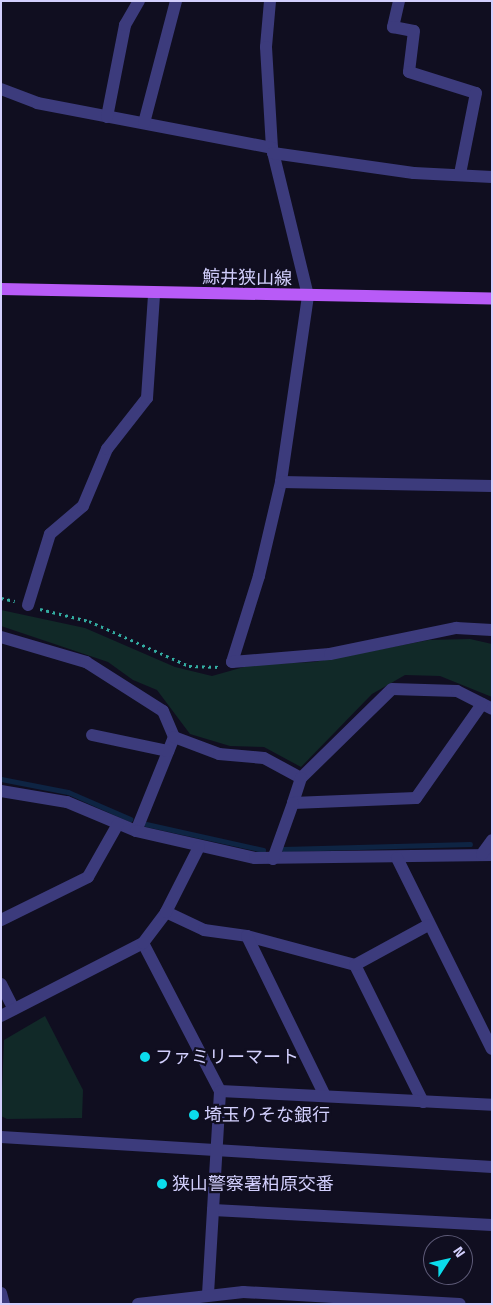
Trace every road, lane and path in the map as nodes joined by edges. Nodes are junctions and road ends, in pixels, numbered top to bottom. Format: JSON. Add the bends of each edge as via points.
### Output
{"nodes":[{"id":1,"x":139,"y":1,"type":"edge"},
{"id":2,"x":176,"y":1,"type":"edge"},
{"id":3,"x":270,"y":1,"type":"edge"},
{"id":4,"x":399,"y":1,"type":"edge"},
{"id":5,"x":1,"y":89,"type":"edge"},
{"id":6,"x":107,"y":117,"type":"junction"},
{"id":7,"x":144,"y":123,"type":"junction"},
{"id":8,"x":273,"y":151,"type":"junction"},
{"id":9,"x":460,"y":174,"type":"junction"},
{"id":10,"x":492,"y":177,"type":"edge"},
{"id":11,"x":1,"y":289,"type":"edge"},
{"id":12,"x":154,"y":294,"type":"junction"},
{"id":13,"x":308,"y":296,"type":"junction"},
{"id":14,"x":492,"y":298,"type":"edge"},
{"id":15,"x":281,"y":482,"type":"junction"},
{"id":16,"x":492,"y":486,"type":"edge"},
{"id":17,"x":1,"y":598,"type":"edge"},
{"id":18,"x":28,"y":605,"type":"junction"},
{"id":19,"x":492,"y":630,"type":"edge"},
{"id":20,"x":1,"y":637,"type":"edge"},
{"id":21,"x":232,"y":662,"type":"junction"},
{"id":22,"x":487,"y":706,"type":"edge"},
{"id":23,"x":92,"y":735,"type":"dead end"},
{"id":24,"x":174,"y":737,"type":"junction"},
{"id":25,"x":168,"y":751,"type":"junction"},
{"id":26,"x":301,"y":778,"type":"junction"},
{"id":27,"x":1,"y":791,"type":"edge"},
{"id":28,"x":293,"y":803,"type":"junction"},
{"id":29,"x":118,"y":824,"type":"junction"},
{"id":30,"x":136,"y":831,"type":"junction"},
{"id":31,"x":492,"y":840,"type":"edge"},
{"id":32,"x":199,"y":847,"type":"junction"},
{"id":33,"x":488,"y":857,"type":"edge"},
{"id":34,"x":397,"y":858,"type":"junction"},
{"id":35,"x":273,"y":859,"type":"junction"},
{"id":36,"x":166,"y":912,"type":"junction"},
{"id":37,"x":1,"y":920,"type":"edge"},
{"id":38,"x":428,"y":925,"type":"junction"},
{"id":39,"x":247,"y":936,"type":"junction"},
{"id":40,"x":143,"y":943,"type":"junction"},
{"id":41,"x":355,"y":965,"type":"junction"},
{"id":42,"x":1,"y":984,"type":"edge"},
{"id":43,"x":14,"y":1008,"type":"junction"},
{"id":44,"x":1,"y":1016,"type":"edge"},
{"id":45,"x":492,"y":1049,"type":"edge"},
{"id":46,"x":220,"y":1092,"type":"junction"},
{"id":47,"x":325,"y":1096,"type":"junction"},
{"id":48,"x":423,"y":1102,"type":"junction"},
{"id":49,"x":492,"y":1105,"type":"edge"},
{"id":50,"x":1,"y":1137,"type":"edge"},
{"id":51,"x":214,"y":1149,"type":"junction"},
{"id":52,"x":492,"y":1167,"type":"edge"},
{"id":53,"x":213,"y":1210,"type":"junction"},
{"id":54,"x":492,"y":1225,"type":"edge"},
{"id":55,"x":1,"y":1293,"type":"edge"},
{"id":56,"x":208,"y":1294,"type":"junction"},
{"id":57,"x":4,"y":1304,"type":"edge"},
{"id":58,"x":138,"y":1304,"type":"edge"},
{"id":59,"x":460,"y":1304,"type":"edge"}],
"edges":[{"from":1,"to":6,"type":"street","via":[[125,26]]},
{"from":2,"to":7,"type":"street"},
{"from":3,"to":8,"type":"street","via":[[267,83]]},
{"from":4,"to":9,"type":"street","via":[[393,28],[414,31],[409,72],[476,93]]},
{"from":5,"to":6,"type":"street","via":[[37,103]]},
{"from":6,"to":7,"type":"street"},
{"from":7,"to":8,"type":"street"},
{"from":8,"to":9,"type":"street","via":[[414,173]]},
{"from":8,"to":13,"type":"street"},
{"from":9,"to":10,"type":"street"},
{"from":11,"to":12,"type":"main road","name":"鯨井狭山線"},
{"from":12,"to":13,"type":"main road","name":"鯨井狭山線"},
{"from":12,"to":18,"type":"street","via":[[147,398],[107,449],[84,506],[50,534]]},
{"from":13,"to":14,"type":"main road","name":"鯨井狭山線"},
{"from":13,"to":15,"type":"street"},
{"from":15,"to":16,"type":"street"},
{"from":15,"to":21,"type":"street","via":[[259,576]]},
{"from":17,"to":18,"type":"path"},
{"from":18,"to":21,"type":"path","via":[[89,621],[189,666],[213,669]]},
{"from":19,"to":21,"type":"street","via":[[456,628],[330,654]]},
{"from":20,"to":24,"type":"street","via":[[93,666],[163,711]]},
{"from":22,"to":26,"type":"street","via":[[457,691],[392,689]]},
{"from":22,"to":28,"type":"street","via":[[416,798]]},
{"from":23,"to":25,"type":"street"},
{"from":24,"to":25,"type":"street"},
{"from":24,"to":26,"type":"street","via":[[219,754],[264,758]]},
{"from":25,"to":30,"type":"street"},
{"from":26,"to":28,"type":"street"},
{"from":27,"to":29,"type":"street","via":[[67,802]]},
{"from":28,"to":35,"type":"street"},
{"from":29,"to":30,"type":"street"},
{"from":29,"to":37,"type":"street","via":[[88,877]]},
{"from":30,"to":32,"type":"street"},
{"from":31,"to":33,"type":"street"},
{"from":32,"to":35,"type":"street"},
{"from":32,"to":36,"type":"street"},
{"from":33,"to":34,"type":"street"},
{"from":34,"to":35,"type":"street"},
{"from":34,"to":38,"type":"street"},
{"from":36,"to":39,"type":"street","via":[[204,930]]},
{"from":36,"to":40,"type":"street"},
{"from":38,"to":41,"type":"street"},
{"from":38,"to":45,"type":"street"},
{"from":39,"to":41,"type":"street"},
{"from":39,"to":47,"type":"street"},
{"from":40,"to":43,"type":"street"},
{"from":40,"to":46,"type":"street"},
{"from":41,"to":48,"type":"street"},
{"from":42,"to":43,"type":"street"},
{"from":43,"to":44,"type":"street"},
{"from":46,"to":47,"type":"street"},
{"from":46,"to":51,"type":"street"},
{"from":47,"to":48,"type":"street"},
{"from":48,"to":49,"type":"street"},
{"from":50,"to":51,"type":"street"},
{"from":51,"to":52,"type":"street"},
{"from":51,"to":53,"type":"street"},
{"from":53,"to":54,"type":"street"},
{"from":53,"to":56,"type":"street"},
{"from":55,"to":57,"type":"street"},
{"from":56,"to":58,"type":"street"},
{"from":56,"to":59,"type":"street","via":[[280,1293]]}]}
